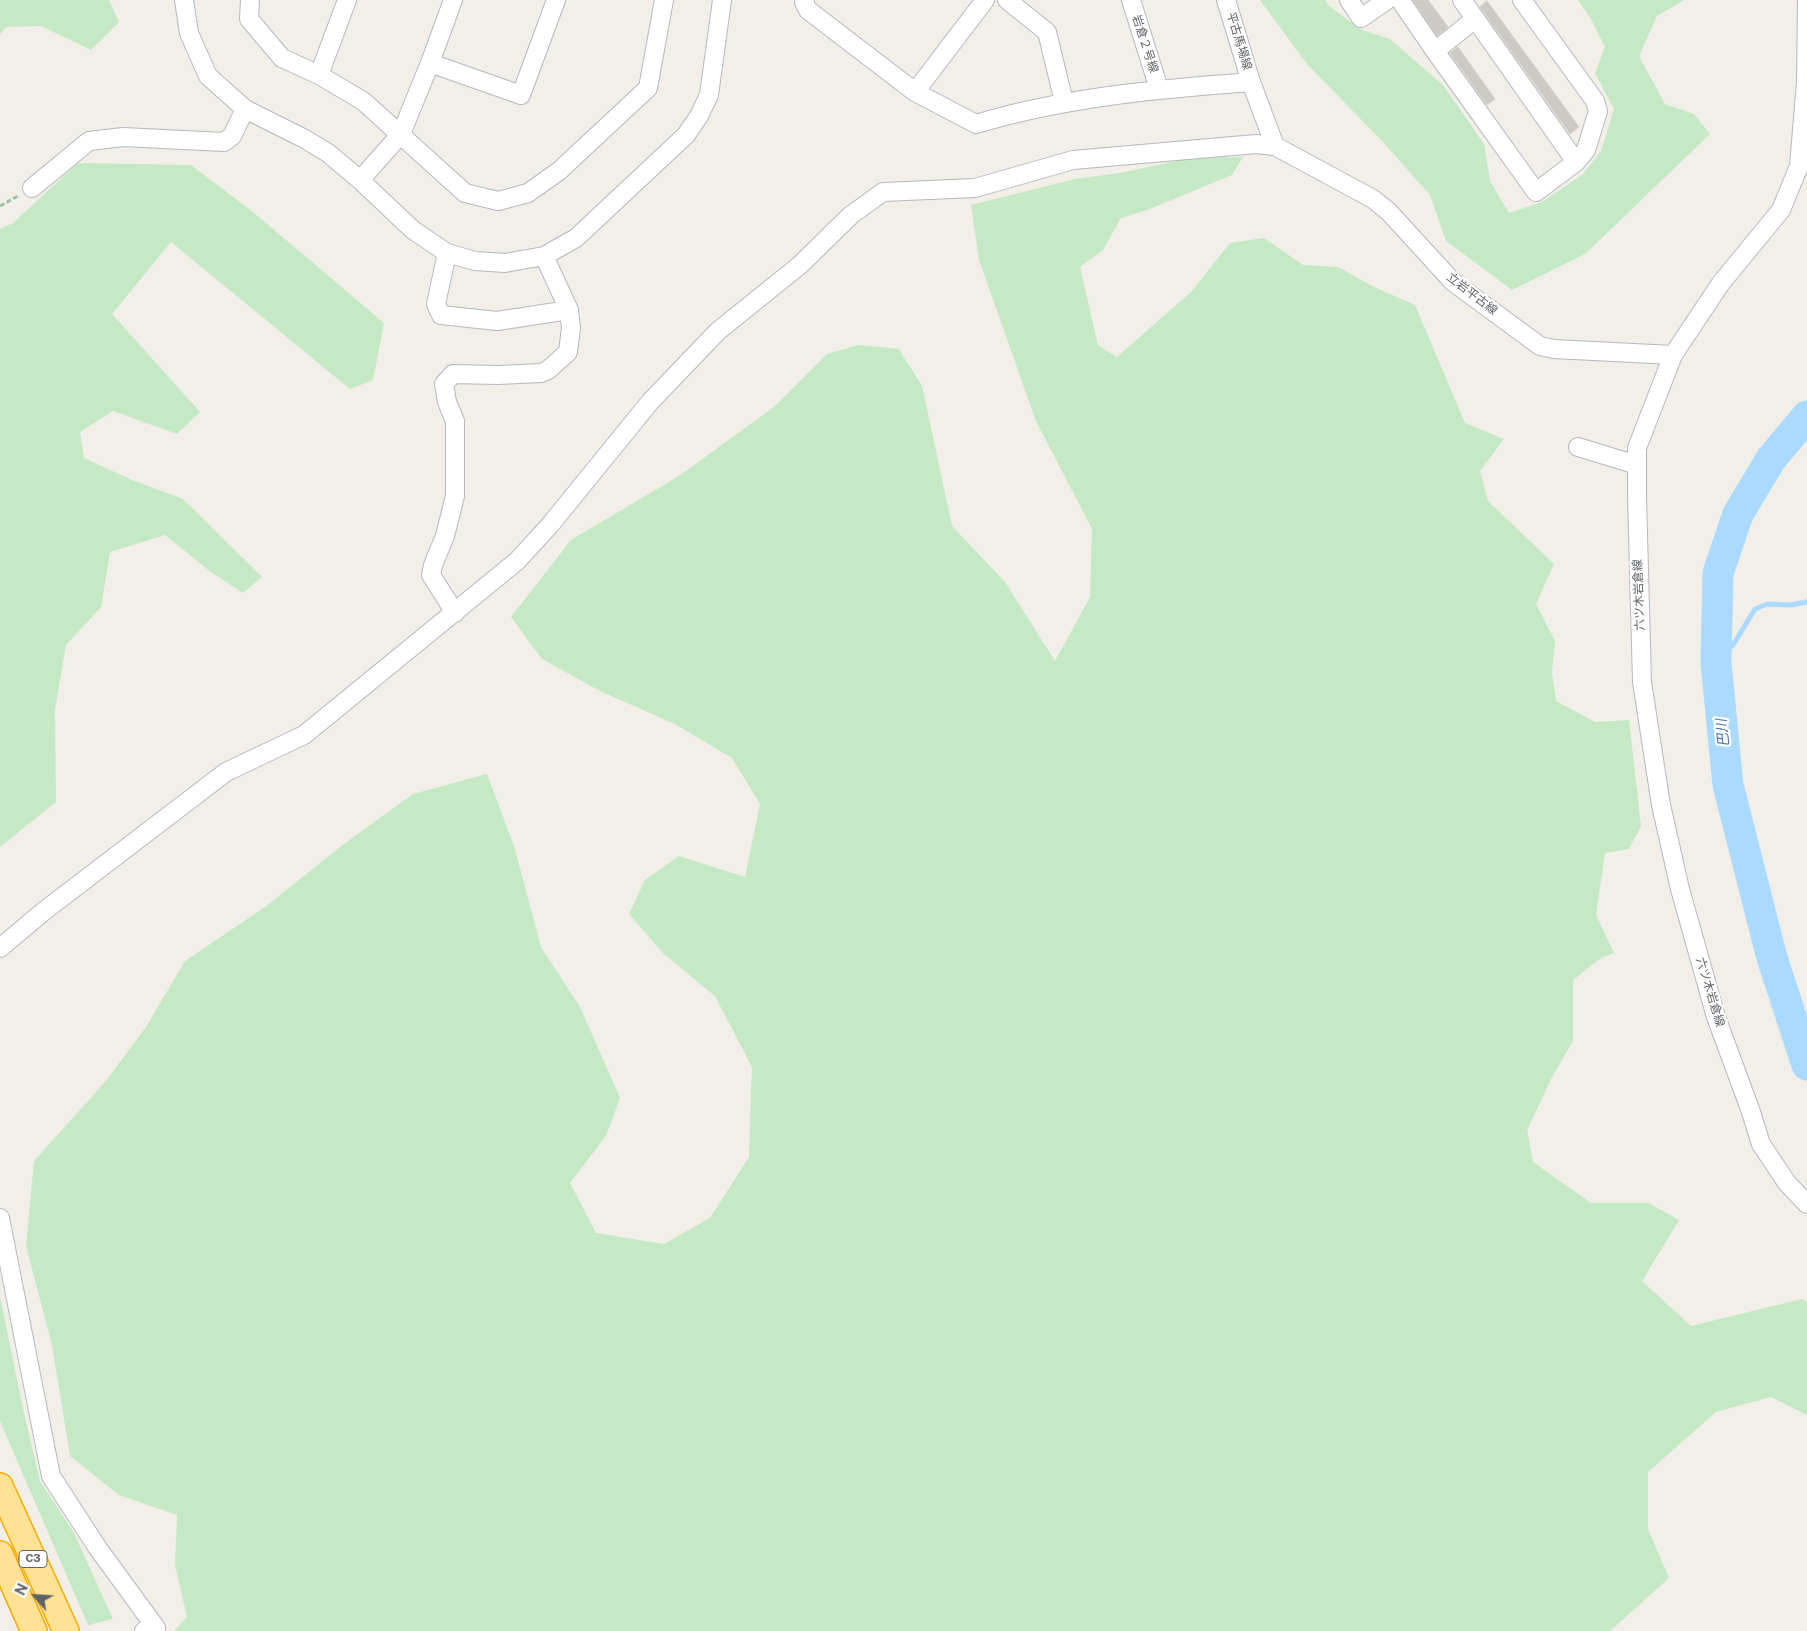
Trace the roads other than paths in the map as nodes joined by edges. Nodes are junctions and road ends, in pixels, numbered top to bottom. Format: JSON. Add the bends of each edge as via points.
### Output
{"nodes":[{"id":1,"x":184,"y":0,"type":"edge"},
{"id":2,"x":250,"y":0,"type":"edge"},
{"id":3,"x":347,"y":0,"type":"edge"},
{"id":4,"x":453,"y":0,"type":"edge"},
{"id":5,"x":556,"y":0,"type":"edge"},
{"id":6,"x":664,"y":0,"type":"edge"},
{"id":7,"x":722,"y":0,"type":"edge"},
{"id":8,"x":805,"y":0,"type":"edge"},
{"id":9,"x":985,"y":0,"type":"edge"},
{"id":10,"x":1007,"y":0,"type":"edge"},
{"id":11,"x":1131,"y":0,"type":"edge"},
{"id":12,"x":1226,"y":0,"type":"edge"},
{"id":13,"x":1348,"y":0,"type":"edge"},
{"id":14,"x":1387,"y":0,"type":"edge"},
{"id":15,"x":1400,"y":0,"type":"edge"},
{"id":16,"x":1522,"y":0,"type":"edge"},
{"id":17,"x":1806,"y":0,"type":"edge"},
{"id":18,"x":1465,"y":1,"type":"edge"},
{"id":19,"x":1475,"y":18,"type":"junction"},
{"id":20,"x":1435,"y":51,"type":"junction"},
{"id":21,"x":430,"y":63,"type":"junction"},
{"id":22,"x":319,"y":75,"type":"junction"},
{"id":23,"x":1251,"y":82,"type":"junction"},
{"id":24,"x":1159,"y":89,"type":"junction"},
{"id":25,"x":915,"y":92,"type":"junction"},
{"id":26,"x":1064,"y":102,"type":"junction"},
{"id":27,"x":245,"y":110,"type":"junction"},
{"id":28,"x":401,"y":134,"type":"junction"},
{"id":29,"x":1275,"y":146,"type":"junction"},
{"id":30,"x":1576,"y":162,"type":"junction"},
{"id":31,"x":360,"y":180,"type":"junction"},
{"id":32,"x":32,"y":188,"type":"dead end"},
{"id":33,"x":447,"y":253,"type":"junction"},
{"id":34,"x":544,"y":256,"type":"junction"},
{"id":35,"x":569,"y":310,"type":"junction"},
{"id":36,"x":1673,"y":356,"type":"junction"},
{"id":37,"x":1578,"y":447,"type":"dead end"},
{"id":38,"x":1637,"y":465,"type":"junction"},
{"id":39,"x":455,"y":612,"type":"junction"},
{"id":40,"x":0,"y":948,"type":"edge"},
{"id":41,"x":1807,"y":1204,"type":"edge"},
{"id":42,"x":0,"y":1218,"type":"edge"},
{"id":43,"x":0,"y":1486,"type":"edge"},
{"id":44,"x":0,"y":1554,"type":"edge"},
{"id":45,"x":34,"y":1631,"type":"edge"},
{"id":46,"x":66,"y":1631,"type":"edge"},
{"id":47,"x":144,"y":1631,"type":"edge"}],
"edges":[{"from":1,"to":27,"type":"street","via":[[189,33],[208,76]]},
{"from":2,"to":22,"type":"street","via":[[249,19],[282,58]]},
{"from":3,"to":22,"type":"street"},
{"from":4,"to":21,"type":"street"},
{"from":5,"to":21,"type":"street","via":[[521,95]]},
{"from":6,"to":28,"type":"street","via":[[648,88],[558,171],[528,193],[498,201],[465,193]]},
{"from":7,"to":34,"type":"street","via":[[709,94],[686,135],[576,238]]},
{"from":8,"to":25,"type":"street","via":[[808,10]]},
{"from":9,"to":25,"type":"street"},
{"from":10,"to":26,"type":"street","via":[[1047,32]]},
{"from":11,"to":24,"type":"street","name":"岩倉２号線"},
{"from":12,"to":23,"type":"street","name":"平古馬場線"},
{"from":13,"to":14,"type":"street","via":[[1361,18]]},
{"from":15,"to":20,"type":"street"},
{"from":16,"to":30,"type":"street","via":[[1595,101],[1598,111],[1586,150]]},
{"from":17,"to":36,"type":"street","name":"六ツ木岩倉線","via":[[1806,82],[1799,166],[1781,210],[1721,283]]},
{"from":18,"to":19,"type":"street"},
{"from":19,"to":20,"type":"street"},
{"from":19,"to":30,"type":"street"},
{"from":20,"to":30,"type":"street","via":[[1536,192]]},
{"from":21,"to":28,"type":"street"},
{"from":22,"to":28,"type":"street","via":[[363,101]]},
{"from":23,"to":24,"type":"street"},
{"from":23,"to":29,"type":"street","name":"平古馬場線"},
{"from":24,"to":26,"type":"street"},
{"from":25,"to":26,"type":"street","via":[[976,124]]},
{"from":27,"to":31,"type":"street","via":[[328,153]]},
{"from":27,"to":32,"type":"street","via":[[232,136],[224,142],[123,137],[89,141]]},
{"from":28,"to":31,"type":"street"},
{"from":29,"to":36,"type":"street","name":"立岩平古線","via":[[1373,199],[1390,212],[1453,282],[1540,346]]},
{"from":29,"to":39,"type":"street","via":[[1256,144],[1073,160],[975,188],[884,192],[851,214],[800,265],[718,331],[650,402],[517,561]]},
{"from":31,"to":33,"type":"street","via":[[413,230]]},
{"from":33,"to":34,"type":"street","via":[[488,262]]},
{"from":33,"to":35,"type":"street","via":[[436,304],[441,315],[497,321]]},
{"from":34,"to":35,"type":"street"},
{"from":35,"to":39,"type":"street","via":[[568,352],[548,370],[498,375],[453,374],[444,384],[454,421],[455,496],[431,575]]},
{"from":36,"to":38,"type":"street","name":"六ツ木岩倉線","via":[[1637,448]]},
{"from":37,"to":38,"type":"street"},
{"from":38,"to":41,"type":"street","name":"六ツ木岩倉線","via":[[1642,682],[1661,805],[1680,889],[1716,1017],[1761,1144],[1787,1183]]},
{"from":39,"to":40,"type":"street","via":[[304,735],[226,772]]},
{"from":42,"to":47,"type":"street","via":[[51,1476],[97,1547],[156,1628]]},
{"from":43,"to":46,"type":"highway","number":"C3"},
{"from":44,"to":45,"type":"highway","number":"C3"}]}
